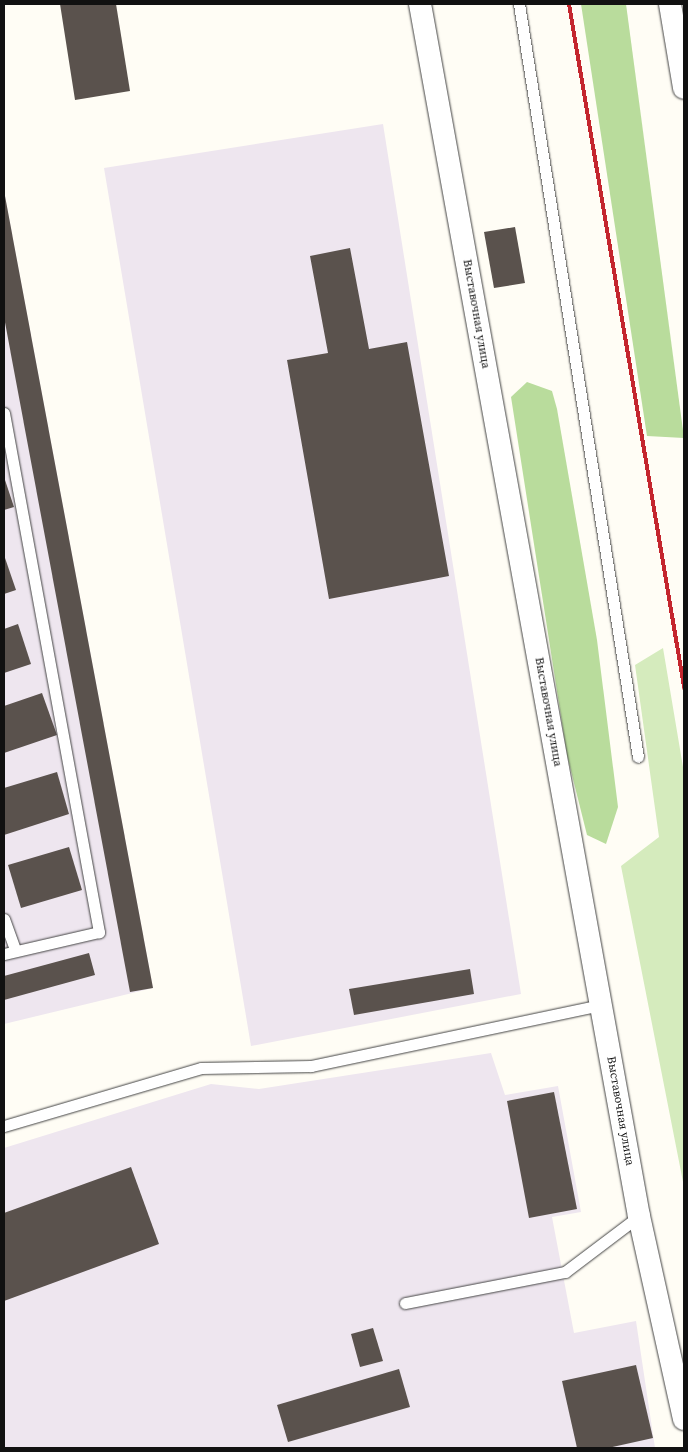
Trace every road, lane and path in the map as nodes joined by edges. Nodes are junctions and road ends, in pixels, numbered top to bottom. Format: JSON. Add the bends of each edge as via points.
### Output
{"nodes":[{"id":1,"x":420,"y":4,"type":"edge"},
{"id":2,"x":519,"y":4,"type":"edge"},
{"id":3,"x":670,"y":4,"type":"edge"},
{"id":4,"x":684,"y":88,"type":"edge"},
{"id":5,"x":4,"y":413,"type":"edge"},
{"id":6,"x":638,"y":758,"type":"dead end"},
{"id":7,"x":4,"y":920,"type":"edge"},
{"id":8,"x":9,"y":952,"type":"edge"},
{"id":9,"x":601,"y":1005,"type":"junction"},
{"id":10,"x":4,"y":1126,"type":"edge"},
{"id":11,"x":639,"y":1216,"type":"junction"},
{"id":12,"x":405,"y":1303,"type":"dead end"},
{"id":13,"x":684,"y":1419,"type":"edge"}],
"edges":[{"from":1,"to":9,"type":"street","name":"Выставочная улица"},
{"from":2,"to":6,"type":"lane"},
{"from":3,"to":4,"type":"street"},
{"from":5,"to":8,"type":"lane","via":[[99,932]]},
{"from":7,"to":8,"type":"lane"},
{"from":9,"to":10,"type":"lane","via":[[311,1066],[201,1068]]},
{"from":9,"to":11,"type":"street","name":"Выставочная улица"},
{"from":11,"to":12,"type":"lane","via":[[564,1272]]},
{"from":11,"to":13,"type":"street","name":"Выставочная улица"}]}
